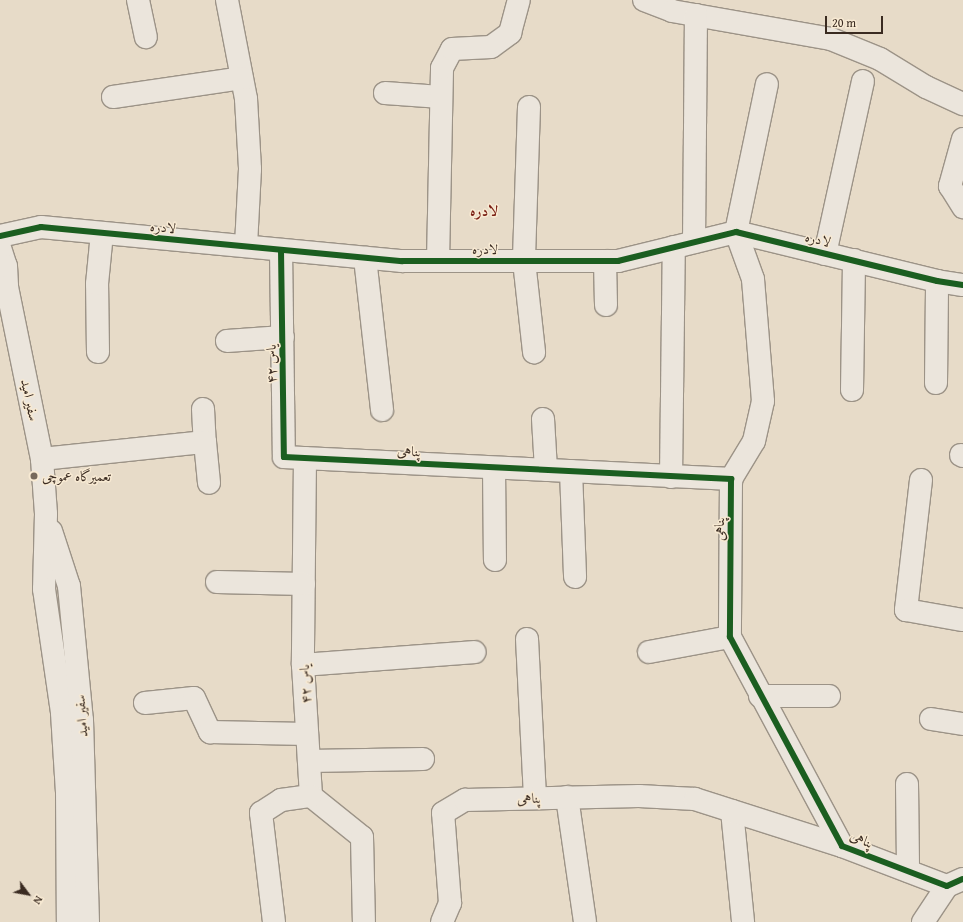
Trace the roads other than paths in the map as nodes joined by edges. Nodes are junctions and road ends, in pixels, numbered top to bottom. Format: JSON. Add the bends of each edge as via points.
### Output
{"nodes":[{"id":1,"x":138,"y":0,"type":"edge"},
{"id":2,"x":228,"y":0,"type":"edge"},
{"id":3,"x":519,"y":0,"type":"edge"},
{"id":4,"x":644,"y":0,"type":"edge"},
{"id":5,"x":696,"y":15,"type":"junction"},
{"id":6,"x":146,"y":37,"type":"dead end"},
{"id":7,"x":242,"y":78,"type":"junction"},
{"id":8,"x":863,"y":81,"type":"dead end"},
{"id":9,"x":767,"y":84,"type":"dead end"},
{"id":10,"x":385,"y":94,"type":"dead end"},
{"id":11,"x":113,"y":97,"type":"dead end"},
{"id":12,"x":442,"y":97,"type":"junction"},
{"id":13,"x":963,"y":104,"type":"edge"},
{"id":14,"x":529,"y":107,"type":"dead end"},
{"id":15,"x":963,"y":138,"type":"edge"},
{"id":16,"x":963,"y":207,"type":"edge"},
{"id":17,"x":736,"y":232,"type":"junction"},
{"id":18,"x":102,"y":233,"type":"junction"},
{"id":19,"x":0,"y":236,"type":"edge"},
{"id":20,"x":694,"y":242,"type":"junction"},
{"id":21,"x":246,"y":246,"type":"junction"},
{"id":22,"x":674,"y":247,"type":"junction"},
{"id":23,"x":0,"y":248,"type":"edge"},
{"id":24,"x":281,"y":250,"type":"junction"},
{"id":25,"x":825,"y":254,"type":"junction"},
{"id":26,"x":365,"y":258,"type":"junction"},
{"id":27,"x":854,"y":260,"type":"junction"},
{"id":28,"x":438,"y":261,"type":"junction"},
{"id":29,"x":524,"y":261,"type":"junction"},
{"id":30,"x":605,"y":261,"type":"junction"},
{"id":31,"x":937,"y":281,"type":"junction"},
{"id":32,"x":4,"y":282,"type":"edge"},
{"id":33,"x":963,"y":285,"type":"edge"},
{"id":34,"x":606,"y":305,"type":"dead end"},
{"id":35,"x":283,"y":337,"type":"junction"},
{"id":36,"x":227,"y":342,"type":"dead end"},
{"id":37,"x":98,"y":352,"type":"dead end"},
{"id":38,"x":534,"y":352,"type":"dead end"},
{"id":39,"x":936,"y":383,"type":"dead end"},
{"id":40,"x":852,"y":390,"type":"dead end"},
{"id":41,"x":203,"y":409,"type":"dead end"},
{"id":42,"x":382,"y":410,"type":"dead end"},
{"id":43,"x":543,"y":419,"type":"dead end"},
{"id":44,"x":205,"y":442,"type":"junction"},
{"id":45,"x":306,"y":458,"type":"junction"},
{"id":46,"x":42,"y":459,"type":"junction"},
{"id":47,"x":494,"y":468,"type":"junction"},
{"id":48,"x":546,"y":470,"type":"junction"},
{"id":49,"x":572,"y":471,"type":"junction"},
{"id":50,"x":671,"y":477,"type":"junction"},
{"id":51,"x":731,"y":479,"type":"junction"},
{"id":52,"x":921,"y":480,"type":"dead end"},
{"id":53,"x":209,"y":483,"type":"dead end"},
{"id":54,"x":46,"y":514,"type":"junction"},
{"id":55,"x":495,"y":560,"type":"dead end"},
{"id":56,"x":575,"y":577,"type":"dead end"},
{"id":57,"x":217,"y":582,"type":"dead end"},
{"id":58,"x":304,"y":584,"type":"junction"},
{"id":59,"x":963,"y":620,"type":"edge"},
{"id":60,"x":730,"y":637,"type":"junction"},
{"id":61,"x":527,"y":639,"type":"dead end"},
{"id":62,"x":475,"y":652,"type":"dead end"},
{"id":63,"x":649,"y":652,"type":"dead end"},
{"id":64,"x":303,"y":665,"type":"junction"},
{"id":65,"x":760,"y":696,"type":"junction"},
{"id":66,"x":829,"y":696,"type":"dead end"},
{"id":67,"x":145,"y":703,"type":"dead end"},
{"id":68,"x":931,"y":719,"type":"dead end"},
{"id":69,"x":963,"y":724,"type":"edge"},
{"id":70,"x":308,"y":734,"type":"junction"},
{"id":71,"x":423,"y":759,"type":"dead end"},
{"id":72,"x":309,"y":761,"type":"junction"},
{"id":73,"x":907,"y":784,"type":"dead end"},
{"id":74,"x":312,"y":796,"type":"junction"},
{"id":75,"x":567,"y":797,"type":"junction"},
{"id":76,"x":534,"y":798,"type":"junction"},
{"id":77,"x":732,"y":812,"type":"junction"},
{"id":78,"x":842,"y":846,"type":"junction"},
{"id":79,"x":908,"y":871,"type":"junction"},
{"id":80,"x":955,"y":882,"type":"edge"},
{"id":81,"x":68,"y":922,"type":"edge"},
{"id":82,"x":88,"y":922,"type":"edge"},
{"id":83,"x":274,"y":922,"type":"edge"},
{"id":84,"x":364,"y":922,"type":"edge"},
{"id":85,"x":442,"y":922,"type":"edge"},
{"id":86,"x":585,"y":922,"type":"edge"},
{"id":87,"x":743,"y":922,"type":"edge"},
{"id":88,"x":923,"y":922,"type":"edge"}],
"edges":[{"from":1,"to":6,"type":"street"},
{"from":2,"to":7,"type":"street"},
{"from":3,"to":12,"type":"street","via":[[510,33],[491,47],[452,48],[442,68]]},
{"from":4,"to":5,"type":"street","via":[[672,11]]},
{"from":5,"to":13,"type":"street","via":[[831,39],[880,59],[926,88]]},
{"from":5,"to":20,"type":"street"},
{"from":7,"to":11,"type":"street"},
{"from":7,"to":21,"type":"street","via":[[246,99],[250,169]]},
{"from":8,"to":25,"type":"street"},
{"from":9,"to":17,"type":"street"},
{"from":10,"to":12,"type":"street"},
{"from":12,"to":28,"type":"street"},
{"from":14,"to":29,"type":"street"},
{"from":15,"to":16,"type":"street","via":[[950,186]]},
{"from":17,"to":20,"type":"street","name":"لادره"},
{"from":17,"to":25,"type":"street","name":"لادره"},
{"from":17,"to":51,"type":"street","via":[[753,279],[763,401],[754,441]]},
{"from":18,"to":19,"type":"street","name":"لادره","via":[[41,227]]},
{"from":18,"to":21,"type":"street","name":"لادره"},
{"from":18,"to":37,"type":"street","via":[[98,284]]},
{"from":20,"to":22,"type":"street","name":"لادره"},
{"from":21,"to":24,"type":"street","name":"لادره"},
{"from":22,"to":30,"type":"street","name":"لادره"},
{"from":22,"to":50,"type":"street"},
{"from":23,"to":32,"type":"street","name":"سفیر امید","via":[[6,266]]},
{"from":24,"to":26,"type":"street","name":"لادره"},
{"from":24,"to":35,"type":"street","name":"یاس ۴۲"},
{"from":25,"to":27,"type":"street","name":"لادره"},
{"from":26,"to":28,"type":"street","name":"لادره"},
{"from":26,"to":42,"type":"street"},
{"from":27,"to":31,"type":"street","name":"لادره"},
{"from":27,"to":40,"type":"street"},
{"from":28,"to":29,"type":"street","name":"لادره"},
{"from":29,"to":30,"type":"street","name":"لادره"},
{"from":29,"to":38,"type":"street"},
{"from":30,"to":34,"type":"street"},
{"from":31,"to":33,"type":"street","name":"لادره"},
{"from":31,"to":39,"type":"street"},
{"from":32,"to":46,"type":"street","name":"سفیر امید"},
{"from":35,"to":36,"type":"street"},
{"from":35,"to":45,"type":"street","name":"یاس ۴۲","via":[[284,457]]},
{"from":41,"to":44,"type":"street"},
{"from":43,"to":48,"type":"street"},
{"from":44,"to":46,"type":"street"},
{"from":44,"to":53,"type":"street"},
{"from":45,"to":47,"type":"street","name":"پناهی"},
{"from":45,"to":58,"type":"street","name":"یاس ۴۲"},
{"from":46,"to":54,"type":"street","name":"سفیر امید"},
{"from":47,"to":48,"type":"street","name":"پناهی"},
{"from":47,"to":55,"type":"street"},
{"from":48,"to":49,"type":"street","name":"پناهی"},
{"from":49,"to":50,"type":"street","name":"پناهی"},
{"from":49,"to":56,"type":"street"},
{"from":50,"to":51,"type":"street","name":"پناهی"},
{"from":51,"to":60,"type":"street","name":"پناهی"},
{"from":52,"to":59,"type":"street","via":[[906,610]]},
{"from":54,"to":81,"type":"street","name":"سفیر امید","via":[[44,589],[62,713],[67,792]]},
{"from":54,"to":82,"type":"street","name":"سفیر امید","via":[[69,586],[82,720]]},
{"from":57,"to":58,"type":"street"},
{"from":58,"to":64,"type":"street","name":"یاس ۴۲"},
{"from":60,"to":63,"type":"street"},
{"from":60,"to":65,"type":"street","name":"پناهی"},
{"from":61,"to":76,"type":"street"},
{"from":62,"to":64,"type":"street"},
{"from":64,"to":70,"type":"street","name":"یاس ۴۲"},
{"from":65,"to":66,"type":"street"},
{"from":65,"to":78,"type":"street","name":"پناهی"},
{"from":67,"to":70,"type":"street","via":[[194,698],[210,732]]},
{"from":68,"to":69,"type":"street"},
{"from":70,"to":72,"type":"street","name":"یاس ۴۲"},
{"from":71,"to":72,"type":"street"},
{"from":72,"to":74,"type":"street","name":"یاس ۴۲"},
{"from":73,"to":79,"type":"street"},
{"from":74,"to":83,"type":"street","via":[[281,800],[260,813]]},
{"from":74,"to":84,"type":"street","via":[[362,837]]},
{"from":75,"to":76,"type":"street","name":"پناهی"},
{"from":75,"to":77,"type":"street","name":"پناهی","via":[[639,796],[695,799]]},
{"from":75,"to":86,"type":"street"},
{"from":76,"to":85,"type":"street","name":"پناهی","via":[[465,800],[443,813],[450,903]]},
{"from":77,"to":78,"type":"street","name":"پناهی"},
{"from":77,"to":87,"type":"street"},
{"from":78,"to":79,"type":"street","name":"پناهی"},
{"from":79,"to":80,"type":"street","name":"پناهی"},
{"from":80,"to":88,"type":"street"}]}
